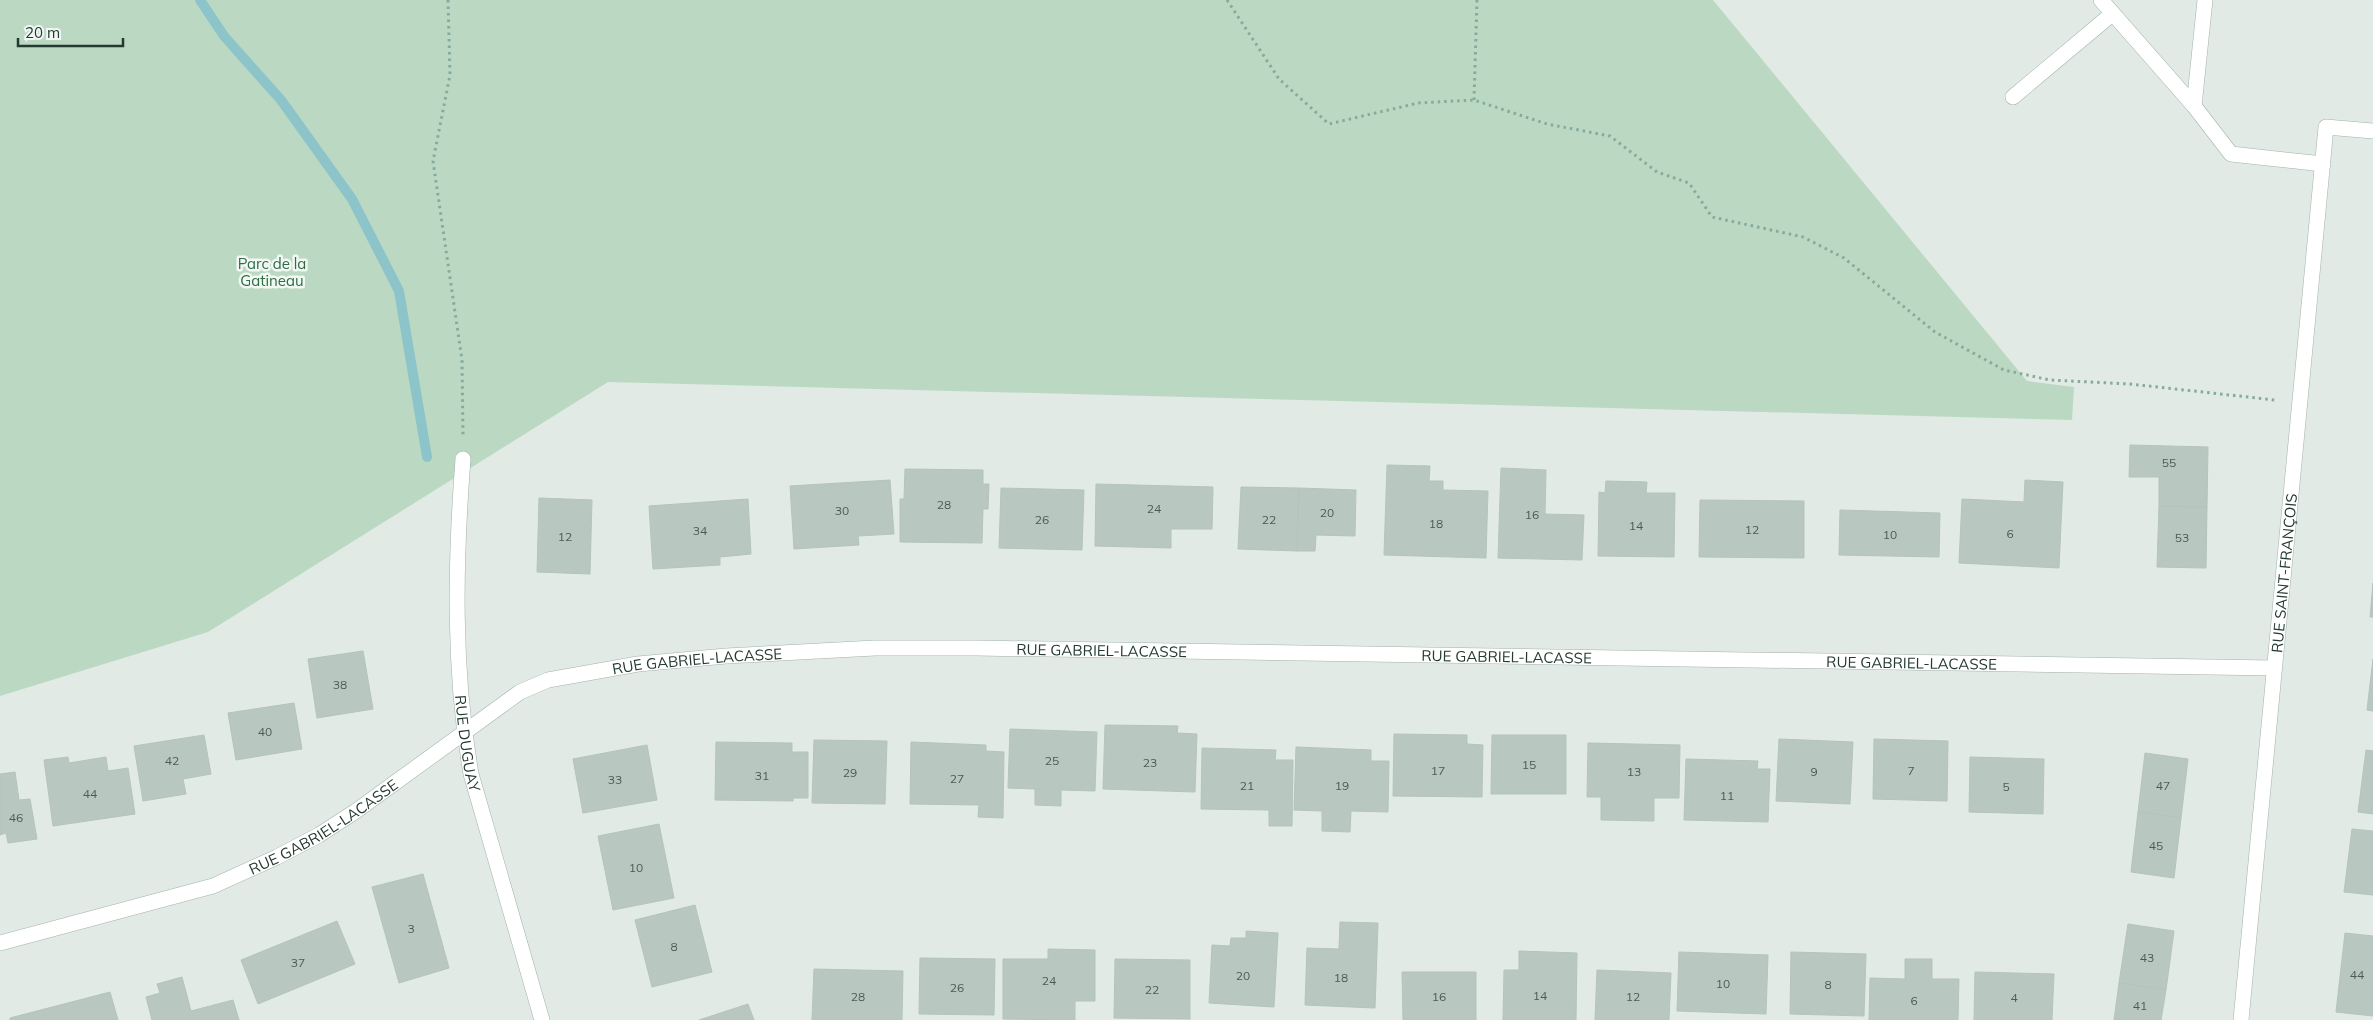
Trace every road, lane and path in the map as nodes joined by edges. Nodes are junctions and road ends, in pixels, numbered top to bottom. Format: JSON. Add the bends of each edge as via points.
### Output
{"nodes":[{"id":1,"x":448,"y":0,"type":"edge"},
{"id":2,"x":1227,"y":0,"type":"edge"},
{"id":3,"x":1477,"y":0,"type":"edge"},
{"id":4,"x":2101,"y":0,"type":"edge"},
{"id":5,"x":2205,"y":0,"type":"edge"},
{"id":6,"x":2112,"y":14,"type":"junction"},
{"id":7,"x":2013,"y":97,"type":"dead end"},
{"id":8,"x":1474,"y":100,"type":"junction"},
{"id":9,"x":2194,"y":106,"type":"junction"},
{"id":10,"x":2373,"y":131,"type":"edge"},
{"id":11,"x":2323,"y":164,"type":"junction"},
{"id":12,"x":2300,"y":402,"type":"junction"},
{"id":13,"x":463,"y":458,"type":"joint"},
{"id":14,"x":2274,"y":668,"type":"junction"},
{"id":15,"x":464,"y":734,"type":"junction"},
{"id":16,"x":0,"y":943,"type":"edge"},
{"id":17,"x":542,"y":1020,"type":"edge"},
{"id":18,"x":2241,"y":1020,"type":"edge"}],
"edges":[{"from":1,"to":13,"type":"path","via":[[450,75],[433,161],[462,360]]},
{"from":2,"to":8,"type":"path","via":[[1279,79],[1329,124],[1418,103]]},
{"from":3,"to":8,"type":"path"},
{"from":4,"to":6,"type":"street"},
{"from":5,"to":9,"type":"street"},
{"from":6,"to":7,"type":"street"},
{"from":6,"to":9,"type":"street"},
{"from":8,"to":12,"type":"path","via":[[1547,124],[1610,136],[1657,172],[1689,183],[1712,217],[1803,237],[1844,258],[1935,332],[2004,370],[2050,380],[2130,384]]},
{"from":9,"to":11,"type":"street","via":[[2231,154]]},
{"from":10,"to":11,"type":"street","name":"RUE SAINT-FRANÇOIS","via":[[2326,127]]},
{"from":11,"to":12,"type":"street","name":"RUE SAINT-FRANÇOIS"},
{"from":12,"to":14,"type":"street","name":"RUE SAINT-FRANÇOIS"},
{"from":13,"to":15,"type":"street","name":"RUE DUGUAY","via":[[456,607]]},
{"from":14,"to":15,"type":"street","name":"RUE GABRIEL-LACASSE","via":[[875,648],[638,664],[548,680],[520,692]]},
{"from":14,"to":18,"type":"street","name":"RUE SAINT-FRANÇOIS"},
{"from":15,"to":16,"type":"street","name":"RUE GABRIEL-LACASSE","via":[[327,830],[213,886]]},
{"from":15,"to":17,"type":"street","name":"RUE DUGUAY","via":[[472,774]]}]}
